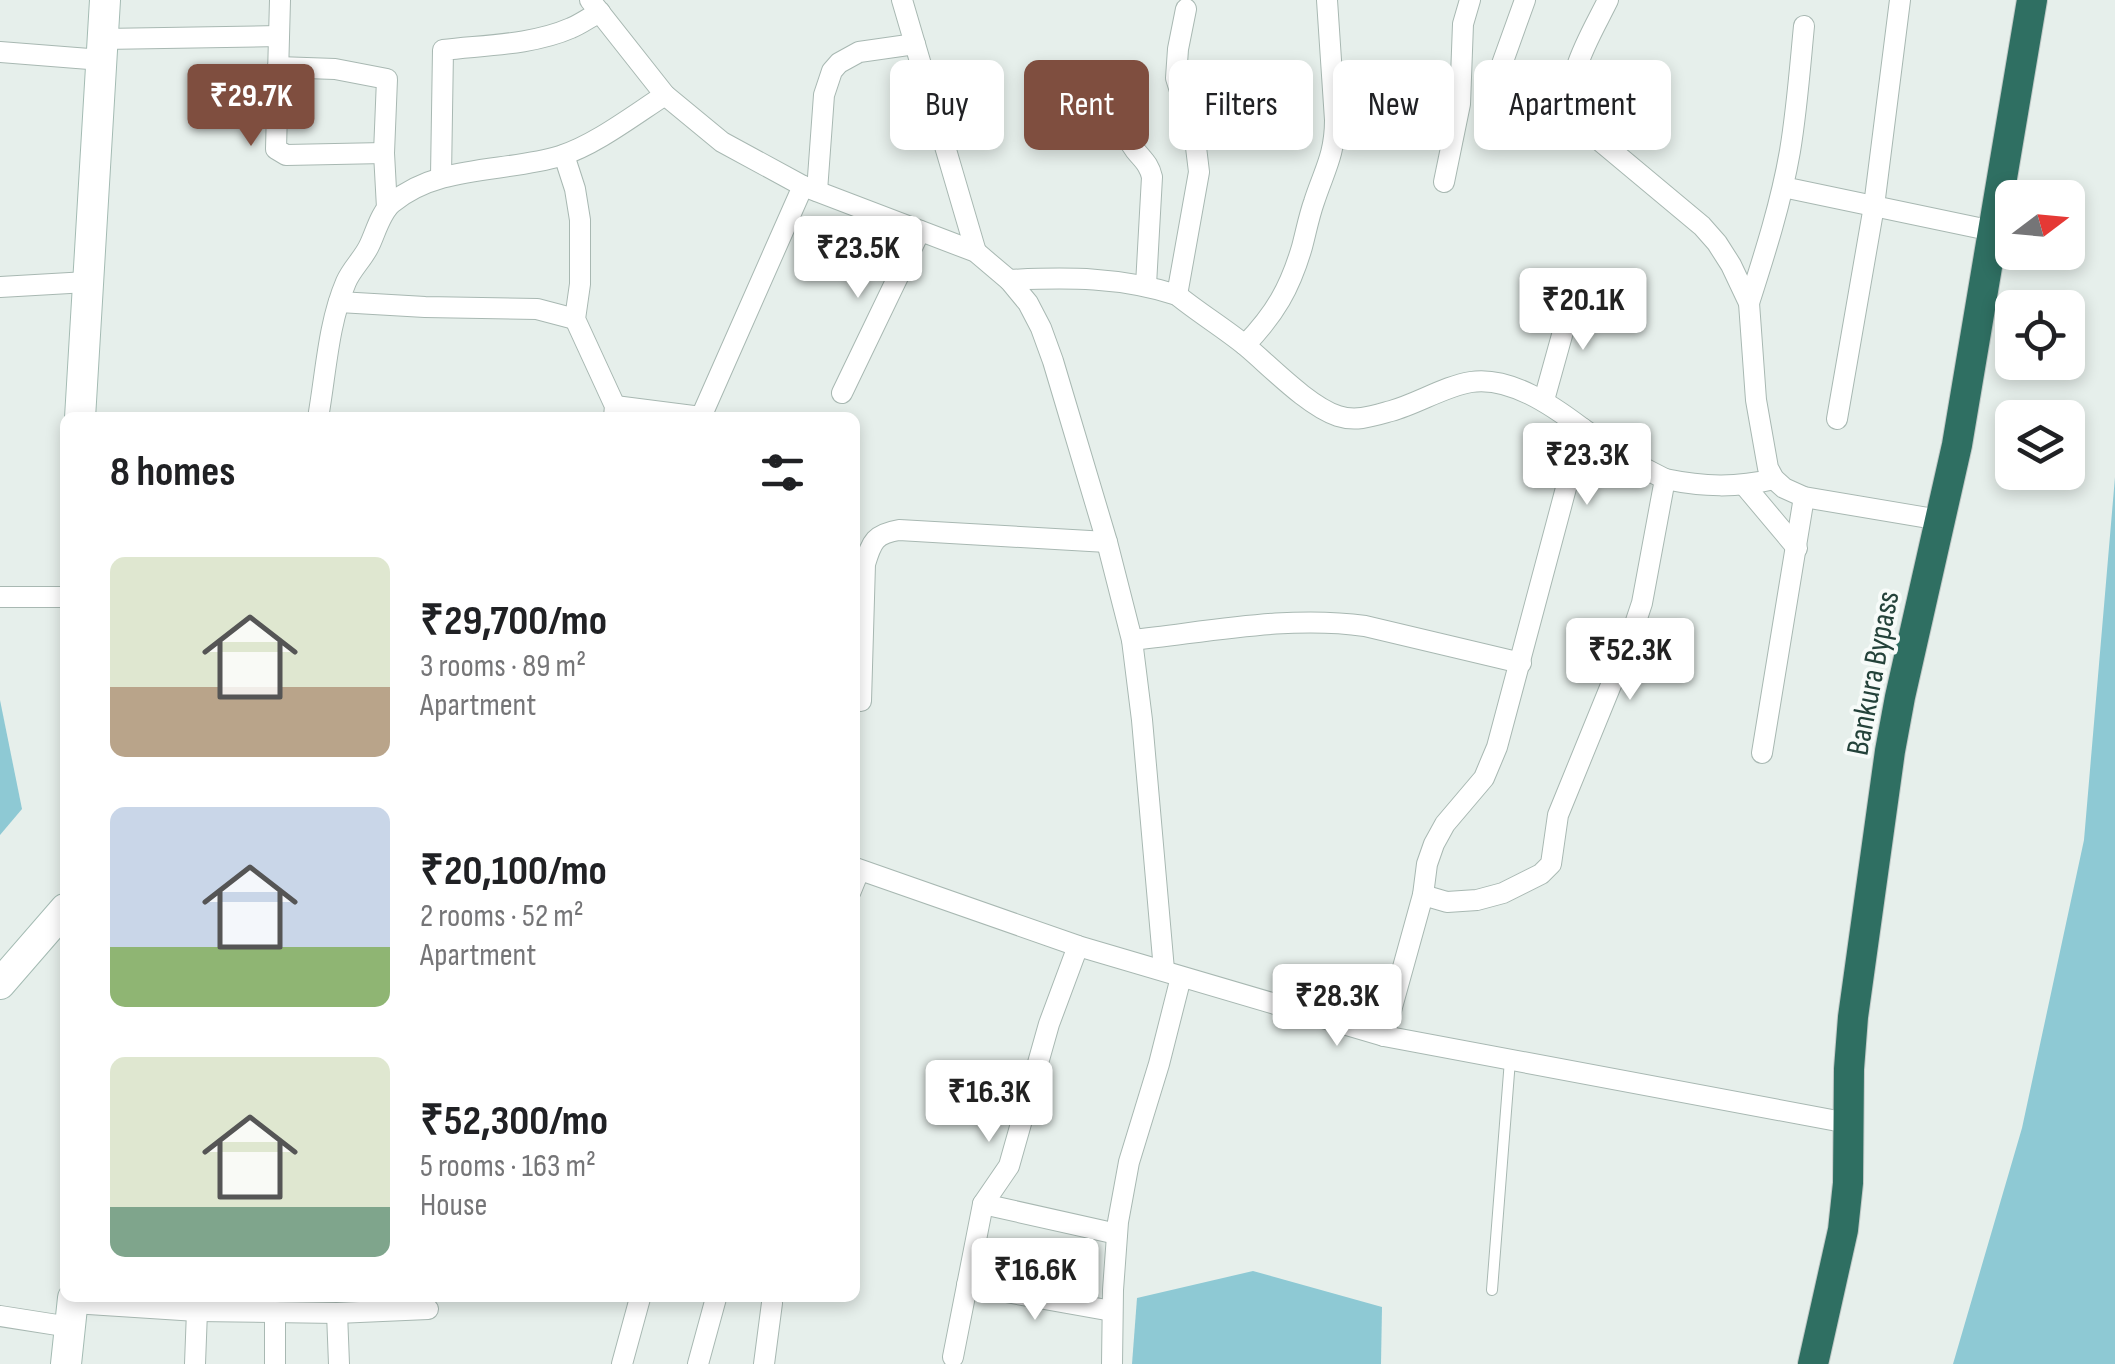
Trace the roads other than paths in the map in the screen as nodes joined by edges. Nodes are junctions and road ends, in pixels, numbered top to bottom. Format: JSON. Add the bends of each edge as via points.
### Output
{"nodes":[{"id":1,"x":105,"y":0,"type":"edge"},
{"id":2,"x":280,"y":0,"type":"edge"},
{"id":3,"x":902,"y":0,"type":"edge"},
{"id":4,"x":1326,"y":0,"type":"edge"},
{"id":5,"x":1470,"y":0,"type":"edge"},
{"id":6,"x":1525,"y":0,"type":"edge"},
{"id":7,"x":1608,"y":0,"type":"edge"},
{"id":8,"x":1900,"y":0,"type":"edge"},
{"id":9,"x":2032,"y":0,"type":"edge"},
{"id":10,"x":595,"y":6,"type":"edge"},
{"id":11,"x":1186,"y":8,"type":"dead end"},
{"id":12,"x":1804,"y":26,"type":"dead end"},
{"id":13,"x":278,"y":36,"type":"junction"},
{"id":14,"x":915,"y":44,"type":"junction"},
{"id":15,"x":103,"y":50,"type":"junction"},
{"id":16,"x":0,"y":52,"type":"edge"},
{"id":17,"x":1503,"y":60,"type":"edge"},
{"id":18,"x":278,"y":67,"type":"junction"},
{"id":19,"x":666,"y":94,"type":"junction"},
{"id":20,"x":1135,"y":150,"type":"edge"},
{"id":21,"x":384,"y":153,"type":"junction"},
{"id":22,"x":564,"y":155,"type":"junction"},
{"id":23,"x":441,"y":176,"type":"junction"},
{"id":24,"x":1444,"y":182,"type":"dead end"},
{"id":25,"x":1783,"y":186,"type":"junction"},
{"id":26,"x":810,"y":189,"type":"junction"},
{"id":27,"x":1874,"y":206,"type":"junction"},
{"id":28,"x":387,"y":208,"type":"junction"},
{"id":29,"x":920,"y":230,"type":"junction"},
{"id":30,"x":1992,"y":231,"type":"junction"},
{"id":31,"x":976,"y":252,"type":"junction"},
{"id":32,"x":1009,"y":280,"type":"junction"},
{"id":33,"x":87,"y":282,"type":"junction"},
{"id":34,"x":1146,"y":285,"type":"junction"},
{"id":35,"x":0,"y":286,"type":"edge"},
{"id":36,"x":1574,"y":292,"type":"dead end"},
{"id":37,"x":1177,"y":296,"type":"junction"},
{"id":38,"x":339,"y":302,"type":"junction"},
{"id":39,"x":1750,"y":303,"type":"junction"},
{"id":40,"x":574,"y":318,"type":"junction"},
{"id":41,"x":1244,"y":345,"type":"junction"},
{"id":42,"x":842,"y":394,"type":"dead end"},
{"id":43,"x":1544,"y":400,"type":"junction"},
{"id":44,"x":80,"y":412,"type":"edge"},
{"id":45,"x":319,"y":412,"type":"edge"},
{"id":46,"x":614,"y":412,"type":"edge"},
{"id":47,"x":703,"y":412,"type":"edge"},
{"id":48,"x":1837,"y":419,"type":"dead end"},
{"id":49,"x":1582,"y":428,"type":"junction"},
{"id":50,"x":1774,"y":479,"type":"junction"},
{"id":51,"x":1666,"y":480,"type":"junction"},
{"id":52,"x":1745,"y":486,"type":"junction"},
{"id":53,"x":1804,"y":497,"type":"junction"},
{"id":54,"x":1940,"y":520,"type":"junction"},
{"id":55,"x":1106,"y":542,"type":"junction"},
{"id":56,"x":1797,"y":548,"type":"junction"},
{"id":57,"x":860,"y":565,"type":"edge"},
{"id":58,"x":0,"y":597,"type":"edge"},
{"id":59,"x":60,"y":597,"type":"edge"},
{"id":60,"x":1132,"y":640,"type":"junction"},
{"id":61,"x":1521,"y":663,"type":"junction"},
{"id":62,"x":861,"y":700,"type":"dead end"},
{"id":63,"x":1762,"y":754,"type":"dead end"},
{"id":64,"x":860,"y":869,"type":"edge"},
{"id":65,"x":1423,"y":895,"type":"junction"},
{"id":66,"x":60,"y":914,"type":"edge"},
{"id":67,"x":1078,"y":946,"type":"junction"},
{"id":68,"x":4,"y":970,"type":"edge"},
{"id":69,"x":1172,"y":974,"type":"junction"},
{"id":70,"x":1384,"y":1036,"type":"junction"},
{"id":71,"x":1510,"y":1060,"type":"junction"},
{"id":72,"x":1848,"y":1123,"type":"junction"},
{"id":73,"x":984,"y":1204,"type":"junction"},
{"id":74,"x":1116,"y":1234,"type":"junction"},
{"id":75,"x":967,"y":1285,"type":"junction"},
{"id":76,"x":1492,"y":1290,"type":"dead end"},
{"id":77,"x":639,"y":1302,"type":"edge"},
{"id":78,"x":715,"y":1302,"type":"edge"},
{"id":79,"x":772,"y":1302,"type":"dead end"},
{"id":80,"x":72,"y":1309,"type":"edge"},
{"id":81,"x":428,"y":1309,"type":"dead end"},
{"id":82,"x":197,"y":1311,"type":"junction"},
{"id":83,"x":1112,"y":1311,"type":"junction"},
{"id":84,"x":275,"y":1312,"type":"junction"},
{"id":85,"x":337,"y":1314,"type":"junction"},
{"id":86,"x":0,"y":1316,"type":"edge"},
{"id":87,"x":953,"y":1356,"type":"dead end"},
{"id":88,"x":66,"y":1364,"type":"edge"},
{"id":89,"x":195,"y":1364,"type":"edge"},
{"id":90,"x":275,"y":1364,"type":"edge"},
{"id":91,"x":339,"y":1364,"type":"edge"},
{"id":92,"x":622,"y":1364,"type":"edge"},
{"id":93,"x":698,"y":1364,"type":"edge"},
{"id":94,"x":764,"y":1364,"type":"edge"},
{"id":95,"x":1112,"y":1364,"type":"edge"},
{"id":96,"x":1814,"y":1364,"type":"edge"}],
"edges":[{"from":1,"to":15,"type":"street"},
{"from":2,"to":13,"type":"street"},
{"from":3,"to":14,"type":"street"},
{"from":4,"to":41,"type":"street","via":[[1332,158],[1290,281],[1268,322]]},
{"from":5,"to":24,"type":"street"},
{"from":6,"to":17,"type":"street"},
{"from":7,"to":39,"type":"street","via":[[1571,93],[1575,120],[1702,226],[1732,264]]},
{"from":8,"to":27,"type":"street"},
{"from":9,"to":30,"type":"highway","name":"Bankura Bypass"},
{"from":10,"to":19,"type":"street"},
{"from":10,"to":23,"type":"street","via":[[570,28],[548,35],[443,50]]},
{"from":11,"to":37,"type":"street","via":[[1176,78],[1199,172]]},
{"from":12,"to":25,"type":"street"},
{"from":13,"to":15,"type":"street"},
{"from":13,"to":18,"type":"street"},
{"from":14,"to":26,"type":"street","via":[[859,52],[832,72]]},
{"from":14,"to":31,"type":"street"},
{"from":15,"to":16,"type":"street"},
{"from":15,"to":33,"type":"street"},
{"from":18,"to":21,"type":"street","via":[[387,79]]},
{"from":18,"to":21,"type":"street","via":[[276,148],[286,155]]},
{"from":19,"to":22,"type":"street"},
{"from":19,"to":26,"type":"street","via":[[722,142]]},
{"from":20,"to":34,"type":"street","via":[[1152,177]]},
{"from":21,"to":28,"type":"street"},
{"from":22,"to":23,"type":"street"},
{"from":22,"to":40,"type":"street","via":[[580,220]]},
{"from":23,"to":28,"type":"street"},
{"from":25,"to":27,"type":"street"},
{"from":25,"to":39,"type":"street"},
{"from":26,"to":29,"type":"street"},
{"from":26,"to":47,"type":"street"},
{"from":27,"to":30,"type":"street"},
{"from":27,"to":48,"type":"street"},
{"from":28,"to":38,"type":"street"},
{"from":29,"to":31,"type":"street"},
{"from":29,"to":42,"type":"street"},
{"from":30,"to":54,"type":"highway","name":"Bankura Bypass"},
{"from":31,"to":32,"type":"street"},
{"from":32,"to":34,"type":"street"},
{"from":32,"to":55,"type":"street","via":[[1041,328]]},
{"from":33,"to":35,"type":"street"},
{"from":33,"to":44,"type":"street"},
{"from":34,"to":37,"type":"street"},
{"from":36,"to":43,"type":"street"},
{"from":37,"to":41,"type":"street"},
{"from":38,"to":40,"type":"street","via":[[537,309]]},
{"from":38,"to":45,"type":"street"},
{"from":39,"to":50,"type":"street","via":[[1756,400]]},
{"from":40,"to":46,"type":"street"},
{"from":41,"to":43,"type":"street","via":[[1320,406],[1350,418],[1412,405],[1471,382]]},
{"from":43,"to":49,"type":"street"},
{"from":49,"to":51,"type":"street"},
{"from":49,"to":61,"type":"street"},
{"from":50,"to":52,"type":"street"},
{"from":50,"to":53,"type":"street"},
{"from":51,"to":52,"type":"street"},
{"from":51,"to":65,"type":"street","via":[[1642,603],[1558,815],[1551,864],[1503,893],[1476,900]]},
{"from":52,"to":56,"type":"street"},
{"from":53,"to":54,"type":"street"},
{"from":53,"to":56,"type":"street"},
{"from":54,"to":72,"type":"highway","name":"Bankura Bypass","via":[[1890,751],[1854,1017]]},
{"from":55,"to":57,"type":"street","via":[[899,530],[877,538]]},
{"from":55,"to":60,"type":"street"},
{"from":56,"to":63,"type":"street"},
{"from":57,"to":62,"type":"street"},
{"from":58,"to":59,"type":"street"},
{"from":60,"to":61,"type":"street","via":[[1341,622]]},
{"from":60,"to":69,"type":"street"},
{"from":61,"to":65,"type":"street","via":[[1491,765],[1434,844]]},
{"from":64,"to":67,"type":"street"},
{"from":65,"to":70,"type":"street"},
{"from":66,"to":68,"type":"street"},
{"from":67,"to":69,"type":"street"},
{"from":67,"to":73,"type":"street","via":[[1048,1024],[1009,1166]]},
{"from":69,"to":70,"type":"street"},
{"from":69,"to":74,"type":"street","via":[[1159,1064],[1129,1162]]},
{"from":70,"to":71,"type":"street"},
{"from":71,"to":72,"type":"street"},
{"from":71,"to":76,"type":"lane"},
{"from":72,"to":96,"type":"highway","name":"Bankura Bypass","via":[[1843,1230]]},
{"from":73,"to":74,"type":"street"},
{"from":73,"to":75,"type":"street"},
{"from":74,"to":83,"type":"street"},
{"from":75,"to":83,"type":"street"},
{"from":75,"to":87,"type":"street"},
{"from":77,"to":92,"type":"street"},
{"from":78,"to":93,"type":"street"},
{"from":79,"to":94,"type":"street"},
{"from":80,"to":82,"type":"street"},
{"from":80,"to":86,"type":"street"},
{"from":80,"to":88,"type":"street"},
{"from":81,"to":85,"type":"street"},
{"from":82,"to":84,"type":"street"},
{"from":82,"to":89,"type":"street"},
{"from":83,"to":95,"type":"street"},
{"from":84,"to":85,"type":"street"},
{"from":84,"to":90,"type":"street"},
{"from":85,"to":91,"type":"street"}]}
